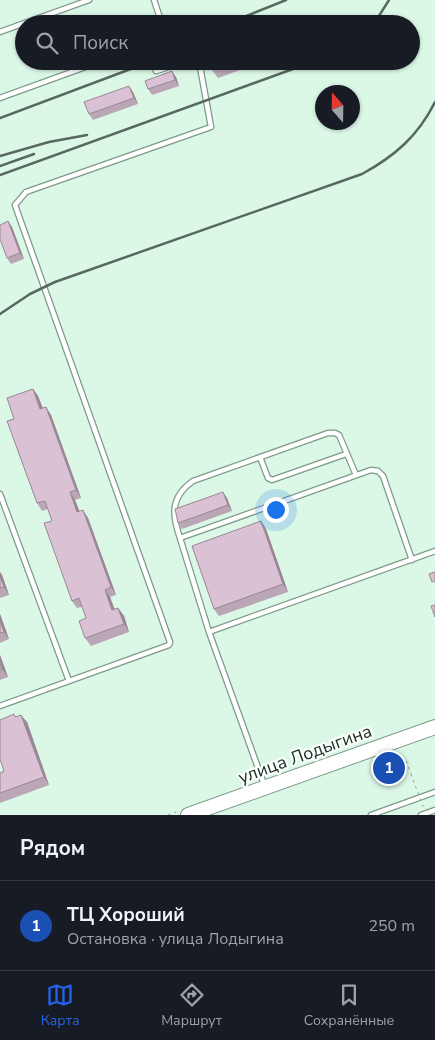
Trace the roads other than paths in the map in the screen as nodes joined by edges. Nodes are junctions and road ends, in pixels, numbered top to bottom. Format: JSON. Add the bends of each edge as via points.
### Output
{"nodes":[{"id":1,"x":89,"y":0,"type":"edge"},
{"id":2,"x":154,"y":0,"type":"edge"},
{"id":3,"x":47,"y":15,"type":"edge"},
{"id":4,"x":159,"y":15,"type":"edge"},
{"id":5,"x":15,"y":27,"type":"edge"},
{"id":6,"x":0,"y":32,"type":"edge"},
{"id":7,"x":77,"y":70,"type":"edge"},
{"id":8,"x":162,"y":70,"type":"edge"},
{"id":9,"x":201,"y":70,"type":"edge"},
{"id":10,"x":156,"y":72,"type":"dead end"},
{"id":11,"x":0,"y":98,"type":"edge"},
{"id":12,"x":346,"y":454,"type":"junction"},
{"id":13,"x":260,"y":457,"type":"junction"},
{"id":14,"x":356,"y":475,"type":"junction"},
{"id":15,"x":0,"y":494,"type":"edge"},
{"id":16,"x":180,"y":538,"type":"junction"},
{"id":17,"x":435,"y":551,"type":"edge"},
{"id":18,"x":412,"y":560,"type":"junction"},
{"id":19,"x":209,"y":632,"type":"junction"},
{"id":20,"x":68,"y":681,"type":"junction"},
{"id":21,"x":0,"y":706,"type":"edge"},
{"id":22,"x":435,"y":728,"type":"edge"},
{"id":23,"x":266,"y":788,"type":"junction"},
{"id":24,"x":435,"y":792,"type":"edge"},
{"id":25,"x":435,"y":810,"type":"edge"},
{"id":26,"x":188,"y":815,"type":"edge"},
{"id":27,"x":371,"y":815,"type":"edge"},
{"id":28,"x":421,"y":815,"type":"edge"}],
"edges":[{"from":1,"to":3,"type":"lane"},
{"from":2,"to":4,"type":"lane"},
{"from":5,"to":6,"type":"lane"},
{"from":7,"to":11,"type":"lane"},
{"from":8,"to":10,"type":"lane"},
{"from":9,"to":20,"type":"lane","via":[[211,127],[26,192],[15,205],[170,642]]},
{"from":12,"to":13,"type":"lane","via":[[339,436],[328,433]]},
{"from":12,"to":13,"type":"lane","via":[[272,480],[268,478]]},
{"from":12,"to":14,"type":"lane"},
{"from":13,"to":16,"type":"lane","via":[[193,481],[185,487],[177,498],[174,513]]},
{"from":14,"to":16,"type":"lane"},
{"from":14,"to":18,"type":"lane","via":[[371,470],[383,476]]},
{"from":15,"to":20,"type":"lane"},
{"from":16,"to":19,"type":"lane"},
{"from":17,"to":18,"type":"lane"},
{"from":18,"to":19,"type":"lane"},
{"from":19,"to":23,"type":"lane"},
{"from":20,"to":21,"type":"lane"},
{"from":22,"to":23,"type":"main road","name":"улица Лодыгина"},
{"from":23,"to":26,"type":"main road","name":"улица Лодыгина"},
{"from":24,"to":27,"type":"lane"},
{"from":25,"to":28,"type":"lane"}]}
